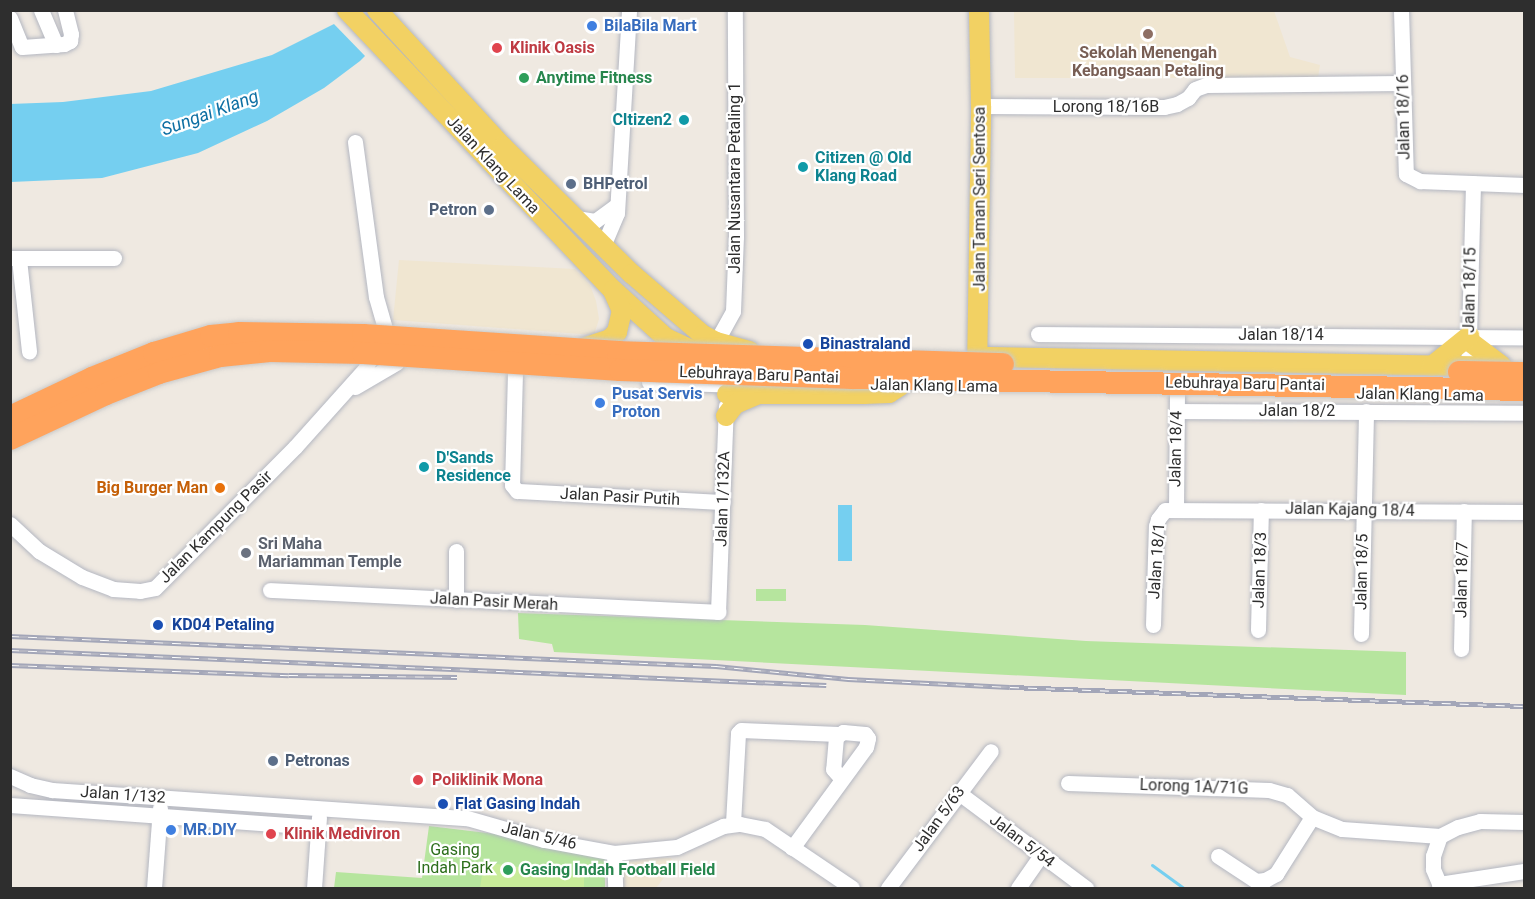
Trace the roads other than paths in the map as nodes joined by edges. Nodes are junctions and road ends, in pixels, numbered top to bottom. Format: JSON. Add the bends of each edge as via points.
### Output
{"nodes":[{"id":1,"x":41,"y":10,"type":"edge"},
{"id":2,"x":65,"y":10,"type":"edge"},
{"id":3,"x":347,"y":10,"type":"edge"},
{"id":4,"x":376,"y":10,"type":"edge"},
{"id":5,"x":629,"y":10,"type":"edge"},
{"id":6,"x":735,"y":10,"type":"edge"},
{"id":7,"x":979,"y":10,"type":"edge"},
{"id":8,"x":1401,"y":10,"type":"edge"},
{"id":9,"x":10,"y":18,"type":"edge"},
{"id":10,"x":56,"y":45,"type":"junction"},
{"id":11,"x":1403,"y":83,"type":"junction"},
{"id":12,"x":431,"y":85,"type":"junction"},
{"id":13,"x":981,"y":106,"type":"junction"},
{"id":14,"x":355,"y":142,"type":"dead end"},
{"id":15,"x":1473,"y":183,"type":"junction"},
{"id":16,"x":1524,"y":185,"type":"edge"},
{"id":17,"x":617,"y":205,"type":"junction"},
{"id":18,"x":576,"y":219,"type":"junction"},
{"id":19,"x":603,"y":246,"type":"junction"},
{"id":20,"x":15,"y":258,"type":"edge"},
{"id":21,"x":114,"y":258,"type":"dead end"},
{"id":22,"x":613,"y":290,"type":"junction"},
{"id":23,"x":385,"y":329,"type":"junction"},
{"id":24,"x":980,"y":331,"type":"junction"},
{"id":25,"x":1038,"y":334,"type":"dead end"},
{"id":26,"x":1524,"y":337,"type":"edge"},
{"id":27,"x":1469,"y":338,"type":"junction"},
{"id":28,"x":376,"y":347,"type":"junction"},
{"id":29,"x":586,"y":347,"type":"junction"},
{"id":30,"x":712,"y":350,"type":"junction"},
{"id":31,"x":29,"y":351,"type":"dead end"},
{"id":32,"x":978,"y":357,"type":"junction"},
{"id":33,"x":1005,"y":357,"type":"junction"},
{"id":34,"x":950,"y":358,"type":"junction"},
{"id":35,"x":396,"y":363,"type":"junction"},
{"id":36,"x":1432,"y":366,"type":"junction"},
{"id":37,"x":1468,"y":366,"type":"junction"},
{"id":38,"x":1503,"y":366,"type":"junction"},
{"id":39,"x":1524,"y":367,"type":"edge"},
{"id":40,"x":515,"y":372,"type":"junction"},
{"id":41,"x":1524,"y":373,"type":"edge"},
{"id":42,"x":586,"y":378,"type":"junction"},
{"id":43,"x":682,"y":384,"type":"junction"},
{"id":44,"x":784,"y":385,"type":"junction"},
{"id":45,"x":900,"y":386,"type":"junction"},
{"id":46,"x":1407,"y":386,"type":"junction"},
{"id":47,"x":977,"y":387,"type":"junction"},
{"id":48,"x":727,"y":390,"type":"junction"},
{"id":49,"x":1177,"y":390,"type":"junction"},
{"id":50,"x":1524,"y":390,"type":"edge"},
{"id":51,"x":761,"y":394,"type":"junction"},
{"id":52,"x":339,"y":396,"type":"junction"},
{"id":53,"x":1467,"y":396,"type":"junction"},
{"id":54,"x":1524,"y":397,"type":"edge"},
{"id":55,"x":1524,"y":402,"type":"edge"},
{"id":56,"x":1177,"y":411,"type":"junction"},
{"id":57,"x":1366,"y":411,"type":"junction"},
{"id":58,"x":1524,"y":413,"type":"edge"},
{"id":59,"x":726,"y":416,"type":"junction"},
{"id":60,"x":10,"y":417,"type":"edge"},
{"id":61,"x":10,"y":440,"type":"edge"},
{"id":62,"x":723,"y":502,"type":"junction"},
{"id":63,"x":1176,"y":508,"type":"junction"},
{"id":64,"x":1261,"y":510,"type":"junction"},
{"id":65,"x":1364,"y":510,"type":"junction"},
{"id":66,"x":1464,"y":512,"type":"junction"},
{"id":67,"x":1524,"y":512,"type":"edge"},
{"id":68,"x":10,"y":524,"type":"edge"},
{"id":69,"x":456,"y":551,"type":"dead end"},
{"id":70,"x":270,"y":590,"type":"dead end"},
{"id":71,"x":456,"y":600,"type":"junction"},
{"id":72,"x":718,"y":612,"type":"joint"},
{"id":73,"x":1153,"y":625,"type":"dead end"},
{"id":74,"x":1258,"y":630,"type":"dead end"},
{"id":75,"x":1361,"y":634,"type":"dead end"},
{"id":76,"x":1461,"y":649,"type":"dead end"},
{"id":77,"x":838,"y":734,"type":"junction"},
{"id":78,"x":991,"y":751,"type":"dead end"},
{"id":79,"x":10,"y":776,"type":"edge"},
{"id":80,"x":842,"y":779,"type":"junction"},
{"id":81,"x":1068,"y":783,"type":"dead end"},
{"id":82,"x":959,"y":793,"type":"junction"},
{"id":83,"x":160,"y":797,"type":"junction"},
{"id":84,"x":238,"y":803,"type":"joint"},
{"id":85,"x":10,"y":805,"type":"edge"},
{"id":86,"x":320,"y":809,"type":"junction"},
{"id":87,"x":159,"y":816,"type":"junction"},
{"id":88,"x":1312,"y":817,"type":"junction"},
{"id":89,"x":1524,"y":822,"type":"edge"},
{"id":90,"x":733,"y":824,"type":"junction"},
{"id":91,"x":318,"y":827,"type":"junction"},
{"id":92,"x":1440,"y":836,"type":"junction"},
{"id":93,"x":792,"y":848,"type":"junction"},
{"id":94,"x":614,"y":853,"type":"junction"},
{"id":95,"x":1041,"y":855,"type":"junction"},
{"id":96,"x":1218,"y":856,"type":"dead end"},
{"id":97,"x":1524,"y":871,"type":"edge"},
{"id":98,"x":1440,"y":886,"type":"edge"},
{"id":99,"x":154,"y":888,"type":"edge"},
{"id":100,"x":314,"y":888,"type":"edge"},
{"id":101,"x":615,"y":888,"type":"edge"},
{"id":102,"x":852,"y":888,"type":"edge"},
{"id":103,"x":888,"y":888,"type":"edge"},
{"id":104,"x":1018,"y":888,"type":"edge"},
{"id":105,"x":1086,"y":888,"type":"edge"}],
"edges":[{"from":1,"to":10,"type":"street"},
{"from":2,"to":10,"type":"street","via":[[70,41]]},
{"from":3,"to":12,"type":"main road","name":"Jalan Klang Lama"},
{"from":4,"to":12,"type":"main road","name":"Jalan Klang Lama"},
{"from":5,"to":17,"type":"street"},
{"from":6,"to":30,"type":"street","name":"Jalan Nusantara Petaling 1","via":[[733,311]]},
{"from":7,"to":13,"type":"main road","name":"Jalan Taman Seri Sentosa"},
{"from":8,"to":11,"type":"street","name":"Jalan 18/16"},
{"from":9,"to":10,"type":"street","via":[[22,47]]},
{"from":11,"to":13,"type":"street","name":"Lorong 18/16B","via":[[1206,85],[1178,104],[1164,107]]},
{"from":11,"to":15,"type":"street","name":"Jalan 18/16","via":[[1406,174],[1420,181]]},
{"from":12,"to":18,"type":"main road","name":"Jalan Klang Lama"},
{"from":12,"to":22,"type":"main road","name":"Jalan Klang Lama"},
{"from":13,"to":24,"type":"main road","name":"Jalan Taman Seri Sentosa"},
{"from":14,"to":23,"type":"street","via":[[376,297]]},
{"from":15,"to":16,"type":"street","name":"Jalan 18/16"},
{"from":15,"to":27,"type":"street","name":"Jalan 18/15"},
{"from":17,"to":18,"type":"street","via":[[595,221]]},
{"from":17,"to":19,"type":"street","via":[[614,225]]},
{"from":18,"to":19,"type":"main road","name":"Jalan Klang Lama"},
{"from":18,"to":30,"type":"main road","via":[[600,251],[701,345]]},
{"from":19,"to":30,"type":"main road","name":"Jalan Klang Lama","via":[[703,335]]},
{"from":20,"to":21,"type":"street"},
{"from":20,"to":31,"type":"street"},
{"from":22,"to":29,"type":"main road","via":[[622,312],[618,332]]},
{"from":22,"to":30,"type":"main road","name":"Jalan Klang Lama","via":[[666,338]]},
{"from":23,"to":28,"type":"street","name":"Jalan Kampung Pasir"},
{"from":23,"to":29,"type":"street"},
{"from":24,"to":32,"type":"main road","name":"Jalan Taman Seri Sentosa"},
{"from":24,"to":33,"type":"main road","via":[[987,345]]},
{"from":24,"to":34,"type":"main road"},
{"from":25,"to":27,"type":"street","name":"Jalan 18/14"},
{"from":26,"to":27,"type":"street","name":"Jalan 18/14"},
{"from":27,"to":36,"type":"main road"},
{"from":27,"to":37,"type":"street","name":"Jalan 18/15"},
{"from":27,"to":38,"type":"main road"},
{"from":28,"to":35,"type":"street","via":[[380,357]]},
{"from":28,"to":52,"type":"street","name":"Jalan Kampung Pasir","via":[[364,369]]},
{"from":29,"to":42,"type":"street","via":[[602,358],[599,373]]},
{"from":30,"to":34,"type":"main road","name":"Jalan Klang Lama","via":[[792,356]]},
{"from":30,"to":43,"type":"main road","via":[[697,378]]},
{"from":30,"to":44,"type":"main road","name":"Jalan Klang Lama","via":[[758,380]]},
{"from":30,"to":48,"type":"main road"},
{"from":32,"to":33,"type":"main road","name":"Jalan Klang Lama"},
{"from":32,"to":34,"type":"main road","name":"Jalan Klang Lama"},
{"from":32,"to":47,"type":"main road","name":"Jalan Taman Seri Sentosa"},
{"from":33,"to":36,"type":"main road","name":"Jalan Klang Lama"},
{"from":35,"to":40,"type":"street"},
{"from":35,"to":52,"type":"street","name":"Jalan Kampung Pasir"},
{"from":36,"to":37,"type":"main road","name":"Jalan Klang Lama"},
{"from":37,"to":38,"type":"main road","name":"Jalan Klang Lama"},
{"from":37,"to":53,"type":"street","name":"Jalan 18/15"},
{"from":38,"to":39,"type":"main road","name":"Jalan Klang Lama"},
{"from":40,"to":42,"type":"street"},
{"from":40,"to":62,"type":"street","name":"Jalan Pasir Putih","via":[[512,485],[518,491]]},
{"from":41,"to":60,"type":"highway","name":"Lebuhraya Baru Pantai","bridge":true,"via":[[856,362],[268,331],[211,336],[182,344],[92,378]]},
{"from":42,"to":43,"type":"street"},
{"from":43,"to":48,"type":"street"},
{"from":44,"to":45,"type":"main road","name":"Jalan Klang Lama"},
{"from":44,"to":48,"type":"street"},
{"from":45,"to":47,"type":"main road","name":"Jalan Klang Lama"},
{"from":45,"to":51,"type":"main road","via":[[890,393]]},
{"from":46,"to":50,"type":"highway","name":"Lebuhraya Baru Pantai","bridge":true},
{"from":46,"to":55,"type":"highway","bridge":true},
{"from":46,"to":61,"type":"highway","name":"Lebuhraya Baru Pantai","bridge":true,"via":[[841,378],[270,351],[220,356],[159,373]]},
{"from":47,"to":49,"type":"main road","name":"Jalan Klang Lama"},
{"from":48,"to":51,"type":"main road"},
{"from":48,"to":59,"type":"street","name":"Jalan 1/132A"},
{"from":49,"to":53,"type":"main road","name":"Jalan Klang Lama"},
{"from":49,"to":56,"type":"street","name":"Jalan 18/4"},
{"from":51,"to":59,"type":"main road","via":[[741,400]]},
{"from":52,"to":68,"type":"street","name":"Jalan Kampung Pasir","via":[[295,447],[155,588],[114,589],[82,577],[39,551]]},
{"from":53,"to":54,"type":"main road","name":"Jalan Klang Lama"},
{"from":56,"to":57,"type":"street","name":"Jalan 18/2"},
{"from":56,"to":63,"type":"street","name":"Jalan 18/4"},
{"from":57,"to":58,"type":"street","name":"Jalan 18/2"},
{"from":57,"to":65,"type":"street","name":"Jalan 18/5"},
{"from":59,"to":62,"type":"street","name":"Jalan 1/132A"},
{"from":62,"to":72,"type":"street","name":"Jalan 1/132A"},
{"from":63,"to":64,"type":"street","name":"Jalan Kajang 18/4"},
{"from":63,"to":73,"type":"street","name":"Jalan 18/1","via":[[1165,510],[1158,519]]},
{"from":64,"to":65,"type":"street","name":"Jalan Kajang 18/4"},
{"from":64,"to":74,"type":"street","name":"Jalan 18/3"},
{"from":65,"to":66,"type":"street","name":"Jalan Kajang 18/4"},
{"from":65,"to":75,"type":"street","name":"Jalan 18/5"},
{"from":66,"to":67,"type":"street","name":"Jalan Kajang 18/4"},
{"from":66,"to":76,"type":"street","name":"Jalan 18/7"},
{"from":69,"to":71,"type":"street"},
{"from":70,"to":71,"type":"street","name":"Jalan Pasir Merah"},
{"from":71,"to":72,"type":"street","name":"Jalan Pasir Merah"},
{"from":77,"to":80,"type":"street","via":[[833,766]]},
{"from":77,"to":80,"type":"street","via":[[862,733],[868,741]]},
{"from":77,"to":90,"type":"street","via":[[741,730]]},
{"from":78,"to":82,"type":"street","name":"Jalan 5/63"},
{"from":79,"to":83,"type":"street","name":"Jalan 1/132","via":[[52,790]]},
{"from":80,"to":93,"type":"street"},
{"from":81,"to":88,"type":"street","name":"Lorong 1A/71G","via":[[1269,790],[1287,795]]},
{"from":82,"to":95,"type":"street","name":"Jalan 5/54"},
{"from":82,"to":103,"type":"street","name":"Jalan 5/63"},
{"from":83,"to":84,"type":"street","name":"Jalan 1/132"},
{"from":83,"to":87,"type":"street"},
{"from":84,"to":86,"type":"street","name":"Jalan 5/46"},
{"from":85,"to":87,"type":"street"},
{"from":86,"to":91,"type":"street"},
{"from":86,"to":94,"type":"street","name":"Jalan 5/46","via":[[467,818],[544,840]]},
{"from":87,"to":91,"type":"street"},
{"from":87,"to":99,"type":"street"},
{"from":88,"to":92,"type":"street","name":"Lorong 1A/71G","via":[[1342,829]]},
{"from":88,"to":96,"type":"street","via":[[1276,874],[1265,880],[1256,881]]},
{"from":89,"to":92,"type":"street","via":[[1480,821]]},
{"from":90,"to":93,"type":"street","name":"Jalan 5/46","via":[[763,828]]},
{"from":90,"to":94,"type":"street","name":"Jalan 5/46","via":[[677,847]]},
{"from":91,"to":100,"type":"street"},
{"from":92,"to":98,"type":"street","via":[[1433,856]]},
{"from":93,"to":102,"type":"street","name":"Jalan 5/46"},
{"from":94,"to":101,"type":"street"},
{"from":95,"to":104,"type":"street"},
{"from":95,"to":105,"type":"street","name":"Jalan 5/54"},
{"from":97,"to":98,"type":"street"}]}
